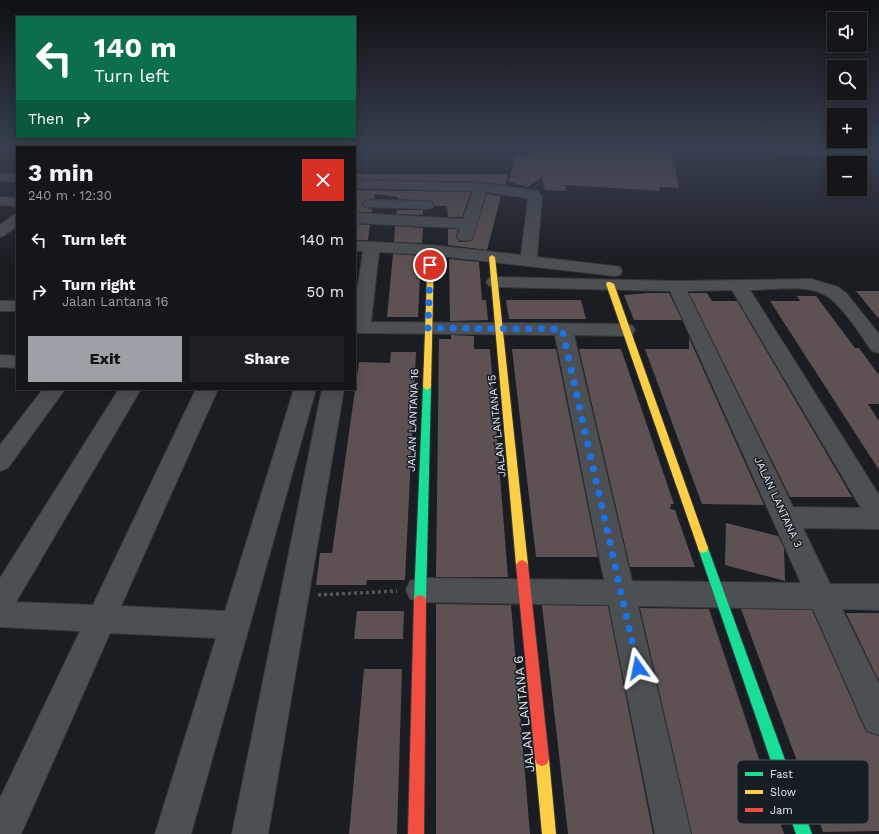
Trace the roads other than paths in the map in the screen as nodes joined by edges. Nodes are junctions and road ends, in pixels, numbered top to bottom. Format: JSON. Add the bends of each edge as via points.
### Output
{"nodes":[{"id":1,"x":478,"y":187,"type":"edge"},
{"id":2,"x":481,"y":187,"type":"junction"},
{"id":3,"x":356,"y":204,"type":"edge"},
{"id":4,"x":356,"y":218,"type":"edge"},
{"id":5,"x":16,"y":220,"type":"edge"},
{"id":6,"x":416,"y":221,"type":"junction"},
{"id":7,"x":470,"y":224,"type":"junction"},
{"id":8,"x":0,"y":232,"type":"edge"},
{"id":9,"x":464,"y":240,"type":"dead end"},
{"id":10,"x":356,"y":246,"type":"edge"},
{"id":11,"x":372,"y":247,"type":"junction"},
{"id":12,"x":431,"y":250,"type":"junction"},
{"id":13,"x":492,"y":258,"type":"junction"},
{"id":14,"x":528,"y":262,"type":"junction"},
{"id":15,"x":495,"y":282,"type":"junction"},
{"id":16,"x":610,"y":284,"type":"junction"},
{"id":17,"x":737,"y":284,"type":"junction"},
{"id":18,"x":706,"y":285,"type":"junction"},
{"id":19,"x":676,"y":286,"type":"junction"},
{"id":20,"x":0,"y":306,"type":"edge"},
{"id":21,"x":16,"y":306,"type":"edge"},
{"id":22,"x":358,"y":327,"type":"edge"},
{"id":23,"x":428,"y":328,"type":"junction"},
{"id":24,"x":499,"y":328,"type":"junction"},
{"id":25,"x":562,"y":329,"type":"junction"},
{"id":26,"x":626,"y":330,"type":"junction"},
{"id":27,"x":879,"y":348,"type":"edge"},
{"id":28,"x":0,"y":360,"type":"edge"},
{"id":29,"x":16,"y":362,"type":"edge"},
{"id":30,"x":53,"y":390,"type":"edge"},
{"id":31,"x":129,"y":390,"type":"edge"},
{"id":32,"x":207,"y":390,"type":"edge"},
{"id":33,"x":306,"y":390,"type":"edge"},
{"id":34,"x":333,"y":390,"type":"edge"},
{"id":35,"x":0,"y":462,"type":"edge"},
{"id":36,"x":784,"y":517,"type":"junction"},
{"id":37,"x":879,"y":518,"type":"edge"},
{"id":38,"x":420,"y":590,"type":"junction"},
{"id":39,"x":525,"y":592,"type":"junction"},
{"id":40,"x":622,"y":593,"type":"junction"},
{"id":41,"x":720,"y":594,"type":"junction"},
{"id":42,"x":821,"y":596,"type":"junction"},
{"id":43,"x":879,"y":597,"type":"edge"},
{"id":44,"x":2,"y":598,"type":"edge"},
{"id":45,"x":103,"y":618,"type":"junction"},
{"id":46,"x":235,"y":625,"type":"junction"},
{"id":47,"x":879,"y":719,"type":"edge"},
{"id":48,"x":778,"y":760,"type":"edge"},
{"id":49,"x":800,"y":824,"type":"edge"},
{"id":50,"x":2,"y":834,"type":"edge"},
{"id":51,"x":173,"y":834,"type":"edge"},
{"id":52,"x":250,"y":834,"type":"edge"},
{"id":53,"x":416,"y":834,"type":"edge"},
{"id":54,"x":549,"y":834,"type":"edge"},
{"id":55,"x":673,"y":834,"type":"edge"},
{"id":56,"x":804,"y":834,"type":"edge"}],
"edges":[{"from":1,"to":2,"type":"street"},
{"from":2,"to":7,"type":"street"},
{"from":2,"to":14,"type":"street","via":[[531,193],[535,196]]},
{"from":3,"to":6,"type":"street","via":[[429,200]]},
{"from":4,"to":6,"type":"street"},
{"from":5,"to":8,"type":"street"},
{"from":6,"to":7,"type":"street"},
{"from":7,"to":9,"type":"street"},
{"from":10,"to":11,"type":"street"},
{"from":11,"to":12,"type":"street"},
{"from":11,"to":22,"type":"street"},
{"from":12,"to":13,"type":"street"},
{"from":12,"to":23,"type":"street","name":"JALAN LANTANA 16"},
{"from":13,"to":14,"type":"street"},
{"from":13,"to":15,"type":"street","name":"JALAN LANTANA 15"},
{"from":14,"to":18,"type":"street","via":[[653,275]]},
{"from":15,"to":16,"type":"street"},
{"from":15,"to":24,"type":"street","name":"JALAN LANTANA 15"},
{"from":16,"to":19,"type":"street"},
{"from":16,"to":26,"type":"street"},
{"from":17,"to":18,"type":"street"},
{"from":17,"to":27,"type":"street","via":[[811,284],[832,291],[841,298]]},
{"from":17,"to":37,"type":"street"},
{"from":18,"to":19,"type":"street"},
{"from":19,"to":36,"type":"street","name":"JALAN LANTANA 3"},
{"from":20,"to":21,"type":"street"},
{"from":22,"to":23,"type":"street"},
{"from":23,"to":24,"type":"street"},
{"from":23,"to":38,"type":"street","name":"JALAN LANTANA 16"},
{"from":24,"to":25,"type":"street"},
{"from":24,"to":39,"type":"street","name":"JALAN LANTANA 15"},
{"from":25,"to":26,"type":"street"},
{"from":25,"to":40,"type":"street"},
{"from":26,"to":41,"type":"street"},
{"from":28,"to":29,"type":"street"},
{"from":30,"to":35,"type":"street"},
{"from":31,"to":44,"type":"street"},
{"from":32,"to":45,"type":"street"},
{"from":33,"to":46,"type":"street"},
{"from":34,"to":52,"type":"street"},
{"from":36,"to":37,"type":"street"},
{"from":36,"to":42,"type":"street","name":"JALAN LANTANA 3"},
{"from":38,"to":39,"type":"street"},
{"from":38,"to":53,"type":"street","name":"JALAN LANTANA 16"},
{"from":39,"to":40,"type":"street"},
{"from":39,"to":54,"type":"street","name":"JALAN LANTANA 6"},
{"from":40,"to":41,"type":"street"},
{"from":40,"to":55,"type":"street"},
{"from":41,"to":42,"type":"street"},
{"from":41,"to":48,"type":"street"},
{"from":42,"to":43,"type":"street"},
{"from":42,"to":47,"type":"street","name":"JALAN LANTANA 3"},
{"from":44,"to":45,"type":"street"},
{"from":45,"to":46,"type":"street"},
{"from":45,"to":50,"type":"street"},
{"from":46,"to":51,"type":"street"},
{"from":49,"to":56,"type":"street"}]}
